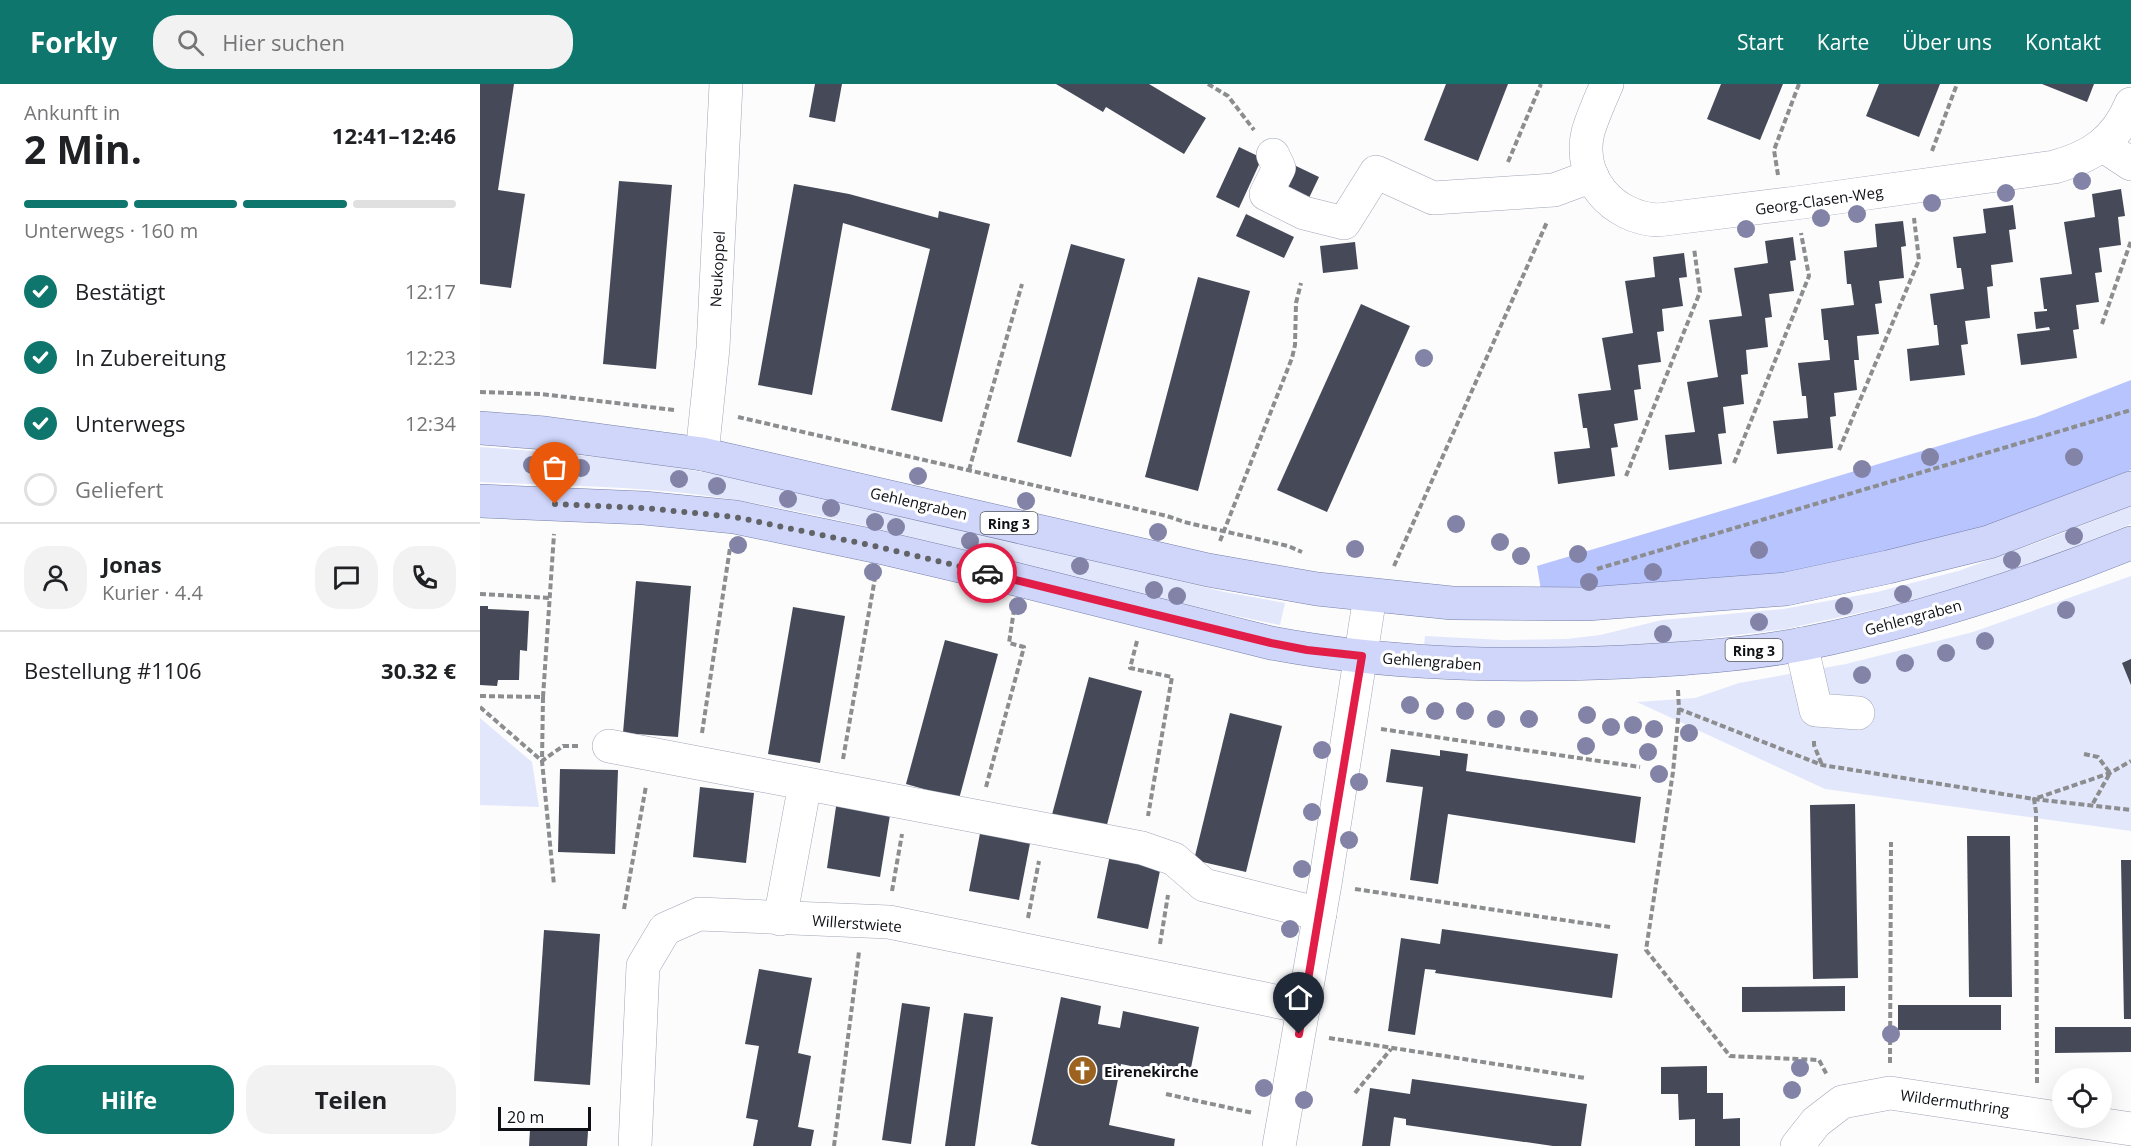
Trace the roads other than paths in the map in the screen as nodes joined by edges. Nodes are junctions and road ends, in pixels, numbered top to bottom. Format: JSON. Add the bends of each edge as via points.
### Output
{"nodes":[{"id":1,"x":726,"y":84,"type":"edge"},
{"id":2,"x":1606,"y":84,"type":"edge"},
{"id":3,"x":2131,"y":104,"type":"edge"},
{"id":4,"x":2102,"y":145,"type":"junction"},
{"id":5,"x":1273,"y":155,"type":"road end"},
{"id":6,"x":2131,"y":164,"type":"edge"},
{"id":7,"x":1592,"y":176,"type":"junction"},
{"id":8,"x":480,"y":428,"type":"edge"},
{"id":9,"x":702,"y":454,"type":"junction"},
{"id":10,"x":2131,"y":488,"type":"edge"},
{"id":11,"x":480,"y":501,"type":"edge"},
{"id":12,"x":2131,"y":543,"type":"edge"},
{"id":13,"x":1370,"y":596,"type":"junction"},
{"id":14,"x":1801,"y":644,"type":"junction"},
{"id":15,"x":1362,"y":656,"type":"junction"},
{"id":16,"x":1858,"y":714,"type":"dead end"},
{"id":17,"x":609,"y":746,"type":"road end"},
{"id":18,"x":805,"y":784,"type":"junction"},
{"id":19,"x":1322,"y":899,"type":"junction"},
{"id":20,"x":780,"y":919,"type":"junction"},
{"id":21,"x":1302,"y":1020,"type":"junction"},
{"id":22,"x":2131,"y":1129,"type":"edge"},
{"id":23,"x":1281,"y":1132,"type":"edge"},
{"id":24,"x":634,"y":1146,"type":"edge"},
{"id":25,"x":1797,"y":1146,"type":"edge"}],
"edges":[{"from":1,"to":9,"type":"street","name":"Neukoppel","via":[[713,348]]},
{"from":2,"to":7,"type":"street","name":"Georg-Clasen-Weg","via":[[1587,138]]},
{"from":3,"to":4,"type":"street","name":"Georg-Clasen-Weg","via":[[2120,125]]},
{"from":4,"to":6,"type":"street"},
{"from":4,"to":7,"type":"street","name":"Georg-Clasen-Weg","via":[[2088,155],[2054,167],[1690,217],[1647,219],[1627,213],[1610,202]]},
{"from":5,"to":7,"type":"street","via":[[1279,168],[1266,194],[1304,213],[1344,223],[1376,172],[1433,198],[1554,190]]},
{"from":8,"to":9,"type":"main road","name":"Gehlengraben","number":"Ring 3"},
{"from":9,"to":13,"type":"main road","name":"Gehlengraben","number":"Ring 3","via":[[1208,570]]},
{"from":10,"to":13,"type":"main road","name":"Gehlengraben","number":"Ring 3","via":[[1989,542],[1786,589],[1587,604],[1452,603]]},
{"from":11,"to":15,"type":"main road","name":"Gehlengraben","number":"Ring 3","via":[[644,508],[735,517],[879,547],[1271,643]]},
{"from":12,"to":14,"type":"main road","name":"Gehlengraben","number":"Ring 3","via":[[1968,602]]},
{"from":13,"to":15,"type":"street"},
{"from":14,"to":15,"type":"main road","name":"Gehlengraben","number":"Ring 3","via":[[1678,659],[1566,664],[1503,665]]},
{"from":14,"to":16,"type":"street","via":[[1816,710]]},
{"from":15,"to":19,"type":"street"},
{"from":17,"to":18,"type":"street"},
{"from":18,"to":19,"type":"street","via":[[1142,848],[1174,859],[1204,885]]},
{"from":18,"to":20,"type":"street"},
{"from":19,"to":21,"type":"street"},
{"from":20,"to":21,"type":"street","name":"Willerstwiete","via":[[889,922],[979,939]]},
{"from":20,"to":24,"type":"street","name":"Willerstwiete","via":[[699,914],[665,929],[642,966]]},
{"from":21,"to":23,"type":"street"},
{"from":22,"to":25,"type":"street","name":"Wildermuthring","via":[[1890,1093],[1842,1102],[1816,1122]]}]}
